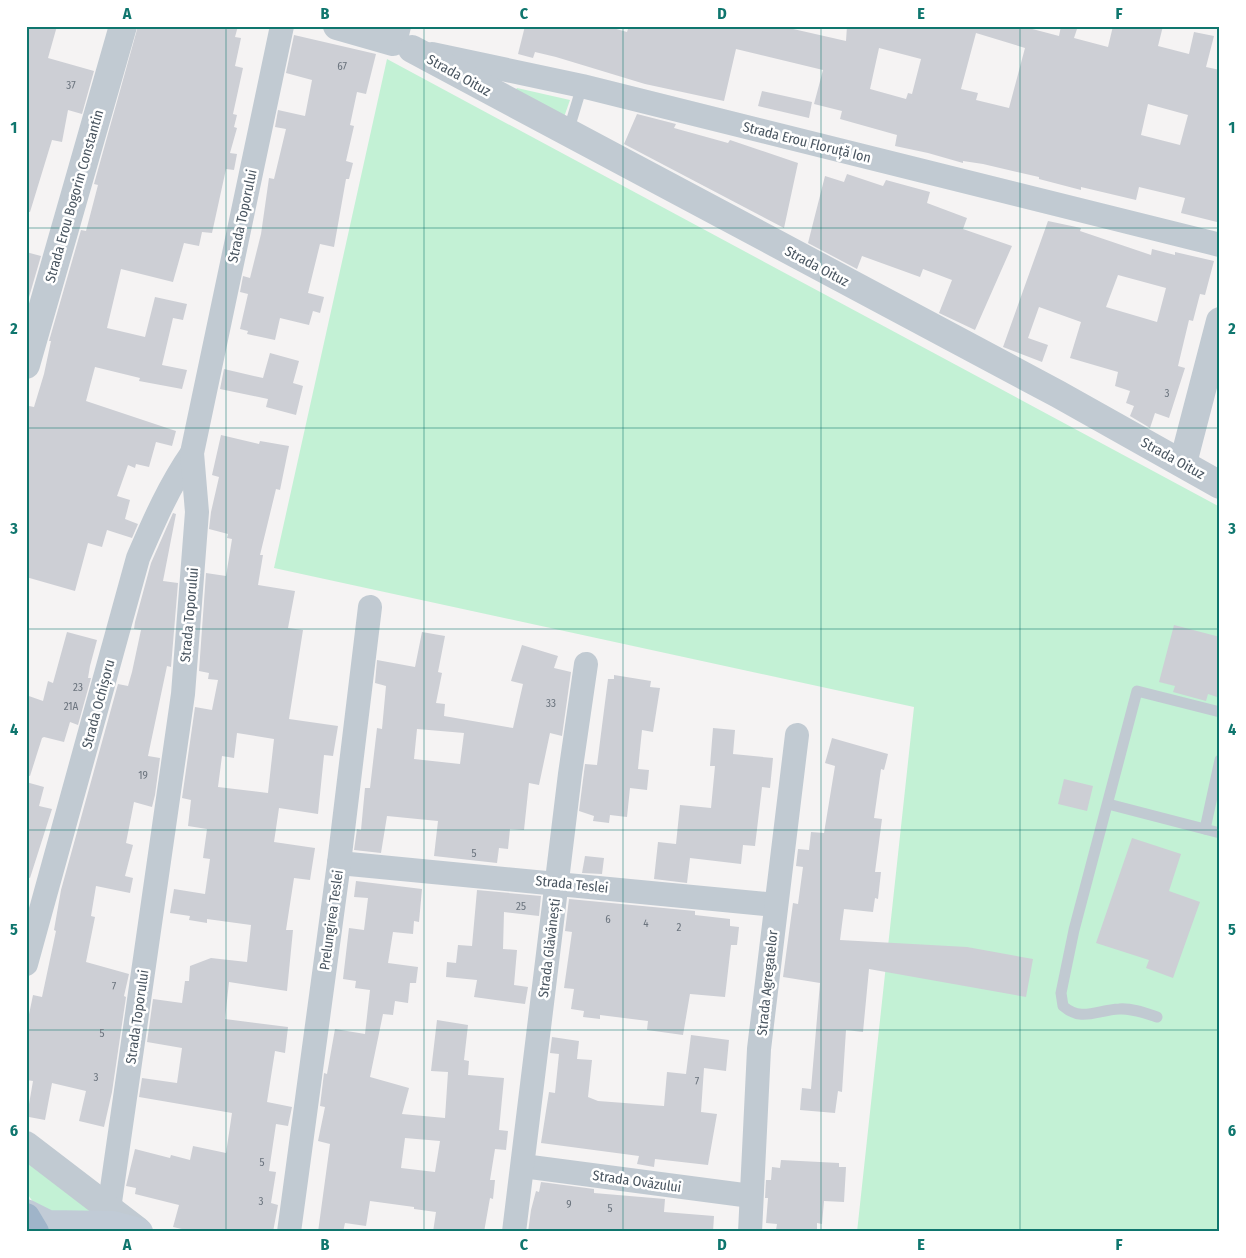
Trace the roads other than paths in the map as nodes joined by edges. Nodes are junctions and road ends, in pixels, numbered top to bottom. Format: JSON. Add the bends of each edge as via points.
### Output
{"nodes":[{"id":1,"x":123,"y":26,"type":"edge"},
{"id":2,"x":282,"y":26,"type":"edge"},
{"id":3,"x":337,"y":26,"type":"edge"},
{"id":4,"x":401,"y":39,"type":"edge"},
{"id":5,"x":582,"y":86,"type":"junction"},
{"id":6,"x":567,"y":133,"type":"junction"},
{"id":7,"x":1220,"y":245,"type":"edge"},
{"id":8,"x":1220,"y":321,"type":"edge"},
{"id":9,"x":26,"y":365,"type":"edge"},
{"id":10,"x":192,"y":453,"type":"junction"},
{"id":11,"x":1183,"y":463,"type":"junction"},
{"id":12,"x":1220,"y":484,"type":"edge"},
{"id":13,"x":370,"y":607,"type":"dead end"},
{"id":14,"x":586,"y":664,"type":"dead end"},
{"id":15,"x":1220,"y":712,"type":"edge"},
{"id":16,"x":797,"y":736,"type":"dead end"},
{"id":17,"x":1220,"y":760,"type":"edge"},
{"id":18,"x":1108,"y":804,"type":"junction"},
{"id":19,"x":1205,"y":829,"type":"junction"},
{"id":20,"x":1220,"y":833,"type":"edge"},
{"id":21,"x":339,"y":863,"type":"junction"},
{"id":22,"x":557,"y":882,"type":"junction"},
{"id":23,"x":776,"y":905,"type":"junction"},
{"id":24,"x":26,"y":964,"type":"edge"},
{"id":25,"x":1157,"y":1017,"type":"dead end"},
{"id":26,"x":26,"y":1145,"type":"edge"},
{"id":27,"x":523,"y":1166,"type":"junction"},
{"id":28,"x":751,"y":1196,"type":"junction"},
{"id":29,"x":109,"y":1209,"type":"junction"},
{"id":30,"x":26,"y":1213,"type":"edge"},
{"id":31,"x":26,"y":1217,"type":"edge"},
{"id":32,"x":138,"y":1231,"type":"edge"},
{"id":33,"x":35,"y":1232,"type":"edge"},
{"id":34,"x":289,"y":1232,"type":"edge"},
{"id":35,"x":514,"y":1232,"type":"edge"},
{"id":36,"x":750,"y":1232,"type":"edge"}],
"edges":[{"from":1,"to":9,"type":"street","name":"Strada Erou Bogorin Constantin"},
{"from":2,"to":10,"type":"street","name":"Strada Toporului"},
{"from":3,"to":4,"type":"street","name":"Strada Oituz"},
{"from":4,"to":5,"type":"street","name":"Strada Erou Floruță Ion"},
{"from":4,"to":6,"type":"street","name":"Strada Oituz"},
{"from":5,"to":6,"type":"lane"},
{"from":5,"to":7,"type":"street","name":"Strada Erou Floruță Ion"},
{"from":6,"to":11,"type":"street","name":"Strada Oituz"},
{"from":8,"to":11,"type":"street"},
{"from":10,"to":24,"type":"street","name":"Strada Ochișoru","via":[[160,504],[138,558]]},
{"from":10,"to":29,"type":"street","name":"Strada Toporului","via":[[197,512],[182,694]]},
{"from":11,"to":12,"type":"street","name":"Strada Oituz"},
{"from":13,"to":21,"type":"street","name":"Prelungirea Teslei"},
{"from":14,"to":22,"type":"street","name":"Strada Glăvănești"},
{"from":15,"to":18,"type":"lane","via":[[1138,691]]},
{"from":16,"to":23,"type":"street","name":"Strada Agregatelor"},
{"from":17,"to":19,"type":"lane"},
{"from":18,"to":19,"type":"lane"},
{"from":18,"to":25,"type":"lane","via":[[1074,930],[1061,993],[1063,1006],[1076,1014],[1127,1009]]},
{"from":19,"to":20,"type":"lane"},
{"from":21,"to":22,"type":"street","name":"Strada Teslei"},
{"from":21,"to":34,"type":"street","name":"Prelungirea Teslei"},
{"from":22,"to":23,"type":"street","name":"Strada Teslei"},
{"from":22,"to":27,"type":"street","name":"Strada Glăvănești"},
{"from":23,"to":28,"type":"street","name":"Strada Agregatelor","via":[[759,1049]]},
{"from":26,"to":29,"type":"street"},
{"from":27,"to":28,"type":"street","name":"Strada Ovăzului"},
{"from":27,"to":35,"type":"street","name":"Strada Glăvănești"},
{"from":28,"to":36,"type":"street","name":"Strada Agregatelor"},
{"from":29,"to":32,"type":"street"},
{"from":30,"to":32,"type":"main road","via":[[58,1226],[113,1224]]},
{"from":31,"to":33,"type":"highway"}]}
